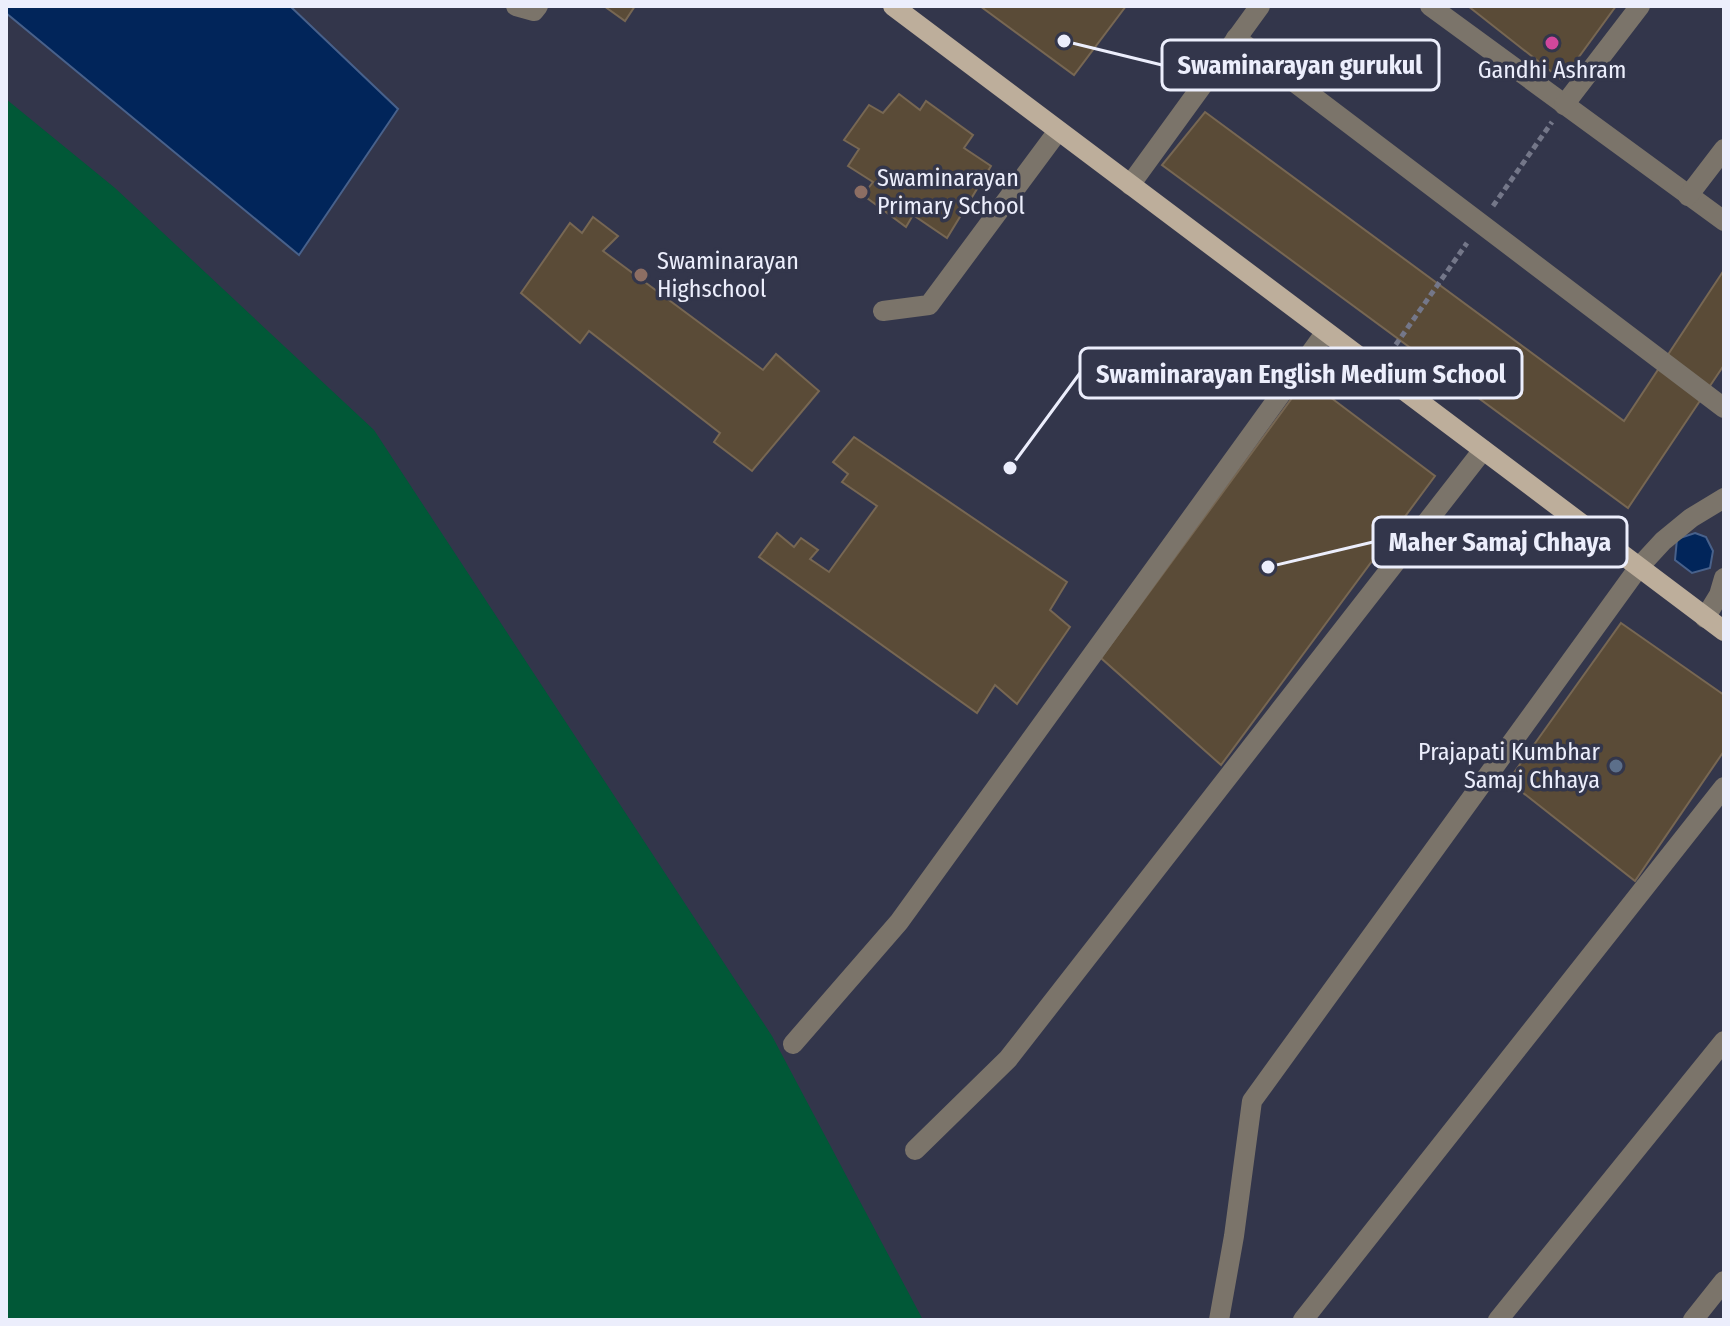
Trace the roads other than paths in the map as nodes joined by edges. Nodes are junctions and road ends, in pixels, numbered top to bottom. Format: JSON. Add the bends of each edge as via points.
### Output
{"nodes":[{"id":1,"x":516,"y":6,"type":"edge"},
{"id":2,"x":538,"y":6,"type":"edge"},
{"id":3,"x":893,"y":6,"type":"edge"},
{"id":4,"x":1260,"y":6,"type":"edge"},
{"id":5,"x":1430,"y":6,"type":"edge"},
{"id":6,"x":1640,"y":6,"type":"edge"},
{"id":7,"x":1236,"y":38,"type":"junction"},
{"id":8,"x":1564,"y":105,"type":"junction"},
{"id":9,"x":1058,"y":131,"type":"junction"},
{"id":10,"x":1724,"y":149,"type":"edge"},
{"id":11,"x":1130,"y":185,"type":"junction"},
{"id":12,"x":1688,"y":196,"type":"junction"},
{"id":13,"x":1724,"y":221,"type":"edge"},
{"id":14,"x":883,"y":311,"type":"dead end"},
{"id":15,"x":1325,"y":333,"type":"junction"},
{"id":16,"x":1724,"y":408,"type":"edge"},
{"id":17,"x":1483,"y":450,"type":"junction"},
{"id":18,"x":1723,"y":505,"type":"edge"},
{"id":19,"x":1639,"y":567,"type":"junction"},
{"id":20,"x":1724,"y":578,"type":"edge"},
{"id":21,"x":1705,"y":618,"type":"junction"},
{"id":22,"x":1724,"y":631,"type":"edge"},
{"id":23,"x":1724,"y":787,"type":"edge"},
{"id":24,"x":1724,"y":1041,"type":"edge"},
{"id":25,"x":793,"y":1044,"type":"dead end"},
{"id":26,"x":915,"y":1150,"type":"dead end"},
{"id":27,"x":1724,"y":1281,"type":"edge"},
{"id":28,"x":1219,"y":1320,"type":"edge"},
{"id":29,"x":1303,"y":1320,"type":"edge"},
{"id":30,"x":1498,"y":1320,"type":"edge"},
{"id":31,"x":1693,"y":1320,"type":"edge"}],
"edges":[{"from":1,"to":2,"type":"street","via":[[534,11]]},
{"from":3,"to":9,"type":"main road"},
{"from":4,"to":7,"type":"street"},
{"from":5,"to":8,"type":"street"},
{"from":6,"to":8,"type":"street"},
{"from":7,"to":11,"type":"street"},
{"from":7,"to":16,"type":"street"},
{"from":8,"to":12,"type":"street"},
{"from":9,"to":11,"type":"main road"},
{"from":9,"to":14,"type":"street","via":[[929,305]]},
{"from":10,"to":12,"type":"street"},
{"from":11,"to":15,"type":"main road"},
{"from":12,"to":13,"type":"street"},
{"from":15,"to":17,"type":"main road"},
{"from":15,"to":25,"type":"street","via":[[899,922]]},
{"from":17,"to":19,"type":"main road"},
{"from":17,"to":26,"type":"street","via":[[1008,1059]]},
{"from":18,"to":19,"type":"street","via":[[1691,518]]},
{"from":19,"to":21,"type":"main road"},
{"from":19,"to":28,"type":"street","via":[[1252,1101]]},
{"from":20,"to":21,"type":"street"},
{"from":21,"to":22,"type":"main road"},
{"from":23,"to":29,"type":"street"},
{"from":24,"to":30,"type":"street"},
{"from":27,"to":31,"type":"street"}]}
